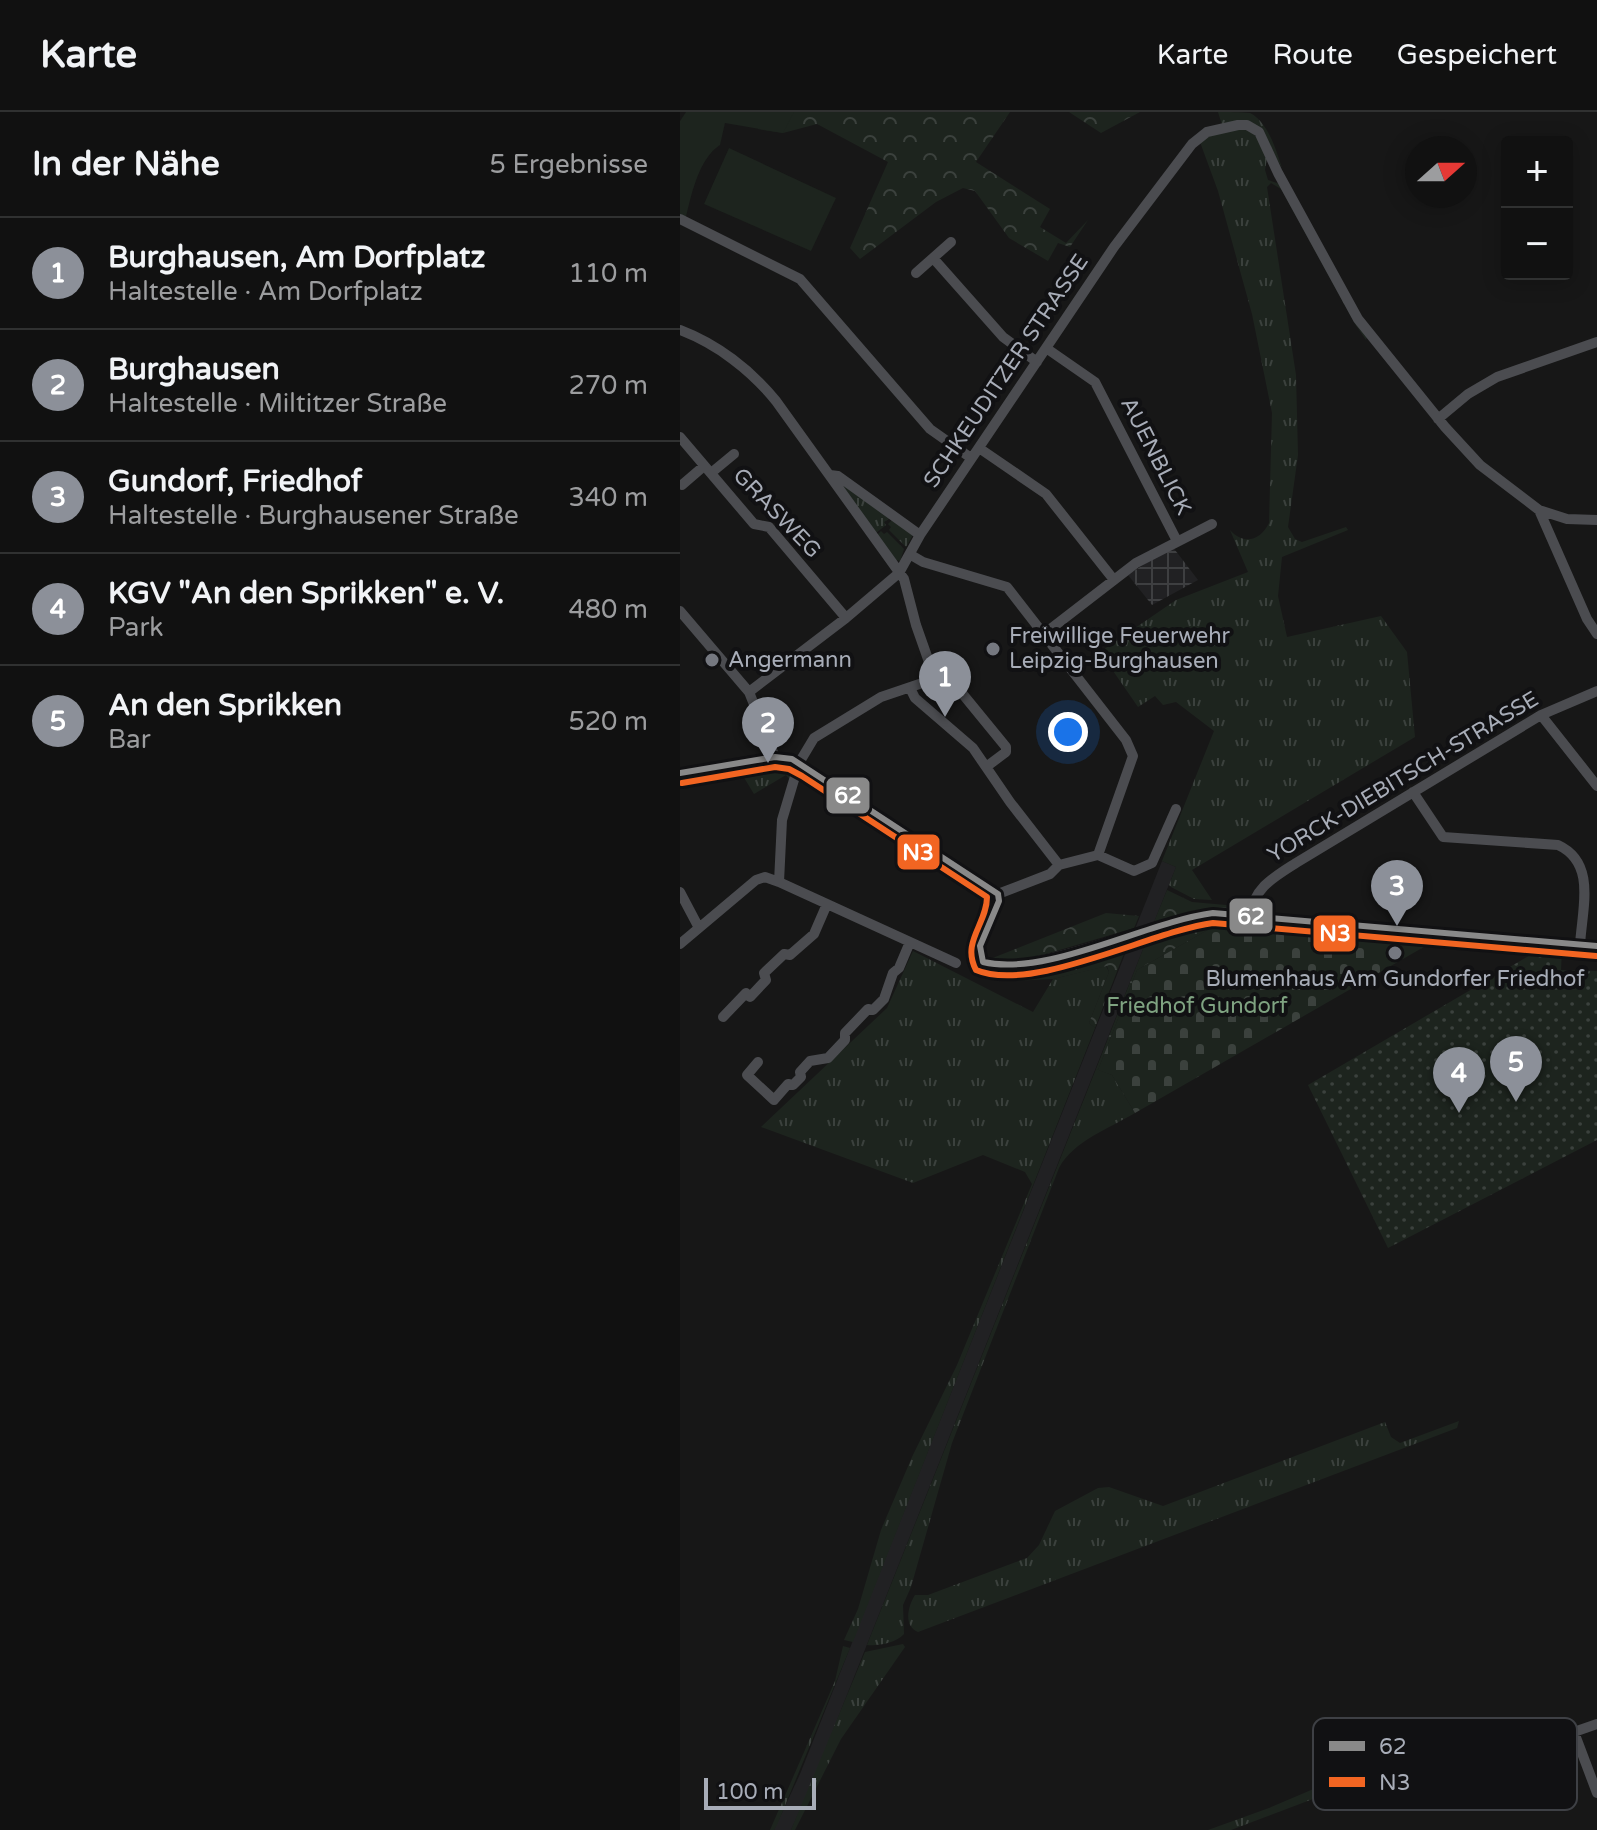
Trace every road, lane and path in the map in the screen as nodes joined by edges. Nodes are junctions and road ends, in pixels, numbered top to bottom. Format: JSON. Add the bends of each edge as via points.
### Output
{"nodes":[{"id":1,"x":680,"y":219,"type":"edge"},
{"id":2,"x":951,"y":242,"type":"dead end"},
{"id":3,"x":933,"y":258,"type":"junction"},
{"id":4,"x":916,"y":273,"type":"dead end"},
{"id":5,"x":680,"y":330,"type":"edge"},
{"id":6,"x":1597,"y":342,"type":"edge"},
{"id":7,"x":1046,"y":348,"type":"junction"},
{"id":8,"x":1037,"y":362,"type":"junction"},
{"id":9,"x":1438,"y":419,"type":"junction"},
{"id":10,"x":680,"y":437,"type":"edge"},
{"id":11,"x":979,"y":448,"type":"junction"},
{"id":12,"x":734,"y":454,"type":"dead end"},
{"id":13,"x":971,"y":458,"type":"junction"},
{"id":14,"x":708,"y":470,"type":"junction"},
{"id":15,"x":830,"y":475,"type":"junction"},
{"id":16,"x":682,"y":485,"type":"dead end"},
{"id":17,"x":1539,"y":510,"type":"junction"},
{"id":18,"x":1597,"y":520,"type":"edge"},
{"id":19,"x":1212,"y":524,"type":"dead end"},
{"id":20,"x":920,"y":535,"type":"junction"},
{"id":21,"x":1177,"y":541,"type":"junction"},
{"id":22,"x":911,"y":555,"type":"junction"},
{"id":23,"x":899,"y":573,"type":"junction"},
{"id":24,"x":1114,"y":580,"type":"junction"},
{"id":25,"x":680,"y":611,"type":"edge"},
{"id":26,"x":1592,"y":616,"type":"edge"},
{"id":27,"x":846,"y":618,"type":"junction"},
{"id":28,"x":1044,"y":634,"type":"junction"},
{"id":29,"x":1597,"y":634,"type":"edge"},
{"id":30,"x":935,"y":679,"type":"junction"},
{"id":31,"x":910,"y":688,"type":"junction"},
{"id":32,"x":1597,"y":691,"type":"edge"},
{"id":33,"x":749,"y":692,"type":"junction"},
{"id":34,"x":1541,"y":715,"type":"junction"},
{"id":35,"x":780,"y":757,"type":"junction"},
{"id":36,"x":799,"y":763,"type":"junction"},
{"id":37,"x":986,"y":767,"type":"junction"},
{"id":38,"x":680,"y":773,"type":"edge"},
{"id":39,"x":1597,"y":786,"type":"edge"},
{"id":40,"x":1413,"y":792,"type":"junction"},
{"id":41,"x":1176,"y":809,"type":"dead end"},
{"id":42,"x":1098,"y":855,"type":"junction"},
{"id":43,"x":1059,"y":865,"type":"junction"},
{"id":44,"x":779,"y":882,"type":"junction"},
{"id":45,"x":680,"y":892,"type":"edge"},
{"id":46,"x":998,"y":894,"type":"junction"},
{"id":47,"x":827,"y":904,"type":"junction"},
{"id":48,"x":1251,"y":916,"type":"junction"},
{"id":49,"x":699,"y":928,"type":"junction"},
{"id":50,"x":910,"y":942,"type":"junction"},
{"id":51,"x":680,"y":944,"type":"edge"},
{"id":52,"x":1580,"y":945,"type":"junction"},
{"id":53,"x":1597,"y":946,"type":"edge"},
{"id":54,"x":956,"y":963,"type":"dead end"},
{"id":55,"x":723,"y":1017,"type":"dead end"},
{"id":56,"x":758,"y":1062,"type":"dead end"},
{"id":57,"x":1597,"y":1724,"type":"edge"},
{"id":58,"x":1577,"y":1731,"type":"edge"},
{"id":59,"x":1577,"y":1740,"type":"edge"},
{"id":60,"x":1597,"y":1793,"type":"edge"}],
"edges":[{"from":1,"to":13,"type":"street","via":[[800,279],[930,429]]},
{"from":2,"to":3,"type":"street"},
{"from":3,"to":4,"type":"street"},
{"from":3,"to":8,"type":"street","via":[[1003,337]]},
{"from":5,"to":15,"type":"street","via":[[725,354],[764,386]]},
{"from":6,"to":9,"type":"street","via":[[1497,377]]},
{"from":7,"to":8,"type":"street","name":"SCHKEUDITZER STRASSE"},
{"from":7,"to":9,"type":"street","name":"SCHKEUDITZER STRASSE","via":[[1192,144],[1207,132],[1252,127],[1262,136],[1358,319]]},
{"from":7,"to":21,"type":"street","name":"AUENBLICK","via":[[1095,382]]},
{"from":8,"to":11,"type":"street","name":"SCHKEUDITZER STRASSE"},
{"from":9,"to":17,"type":"street","via":[[1480,465]]},
{"from":10,"to":14,"type":"street","name":"GRASWEG"},
{"from":11,"to":13,"type":"street","name":"SCHKEUDITZER STRASSE"},
{"from":11,"to":24,"type":"street","via":[[1046,494]]},
{"from":12,"to":14,"type":"street","name":"GRASWEG"},
{"from":13,"to":20,"type":"street","name":"SCHKEUDITZER STRASSE"},
{"from":14,"to":16,"type":"street","name":"GRASWEG"},
{"from":14,"to":27,"type":"street","name":"GRASWEG","via":[[754,524],[769,527]]},
{"from":15,"to":20,"type":"street"},
{"from":15,"to":23,"type":"street"},
{"from":17,"to":18,"type":"street","via":[[1567,519]]},
{"from":17,"to":26,"type":"street"},
{"from":19,"to":21,"type":"street"},
{"from":20,"to":22,"type":"street","name":"SCHKEUDITZER STRASSE"},
{"from":21,"to":24,"type":"street","name":"AUENBLICK"},
{"from":22,"to":23,"type":"street","name":"SCHKEUDITZER STRASSE"},
{"from":22,"to":28,"type":"street","via":[[1007,587]]},
{"from":23,"to":27,"type":"street","name":"SCHKEUDITZER STRASSE"},
{"from":23,"to":30,"type":"street","via":[[909,589]]},
{"from":24,"to":28,"type":"street","name":"AUENBLICK"},
{"from":25,"to":33,"type":"street"},
{"from":26,"to":29,"type":"street"},
{"from":27,"to":33,"type":"street","name":"SCHKEUDITZER STRASSE"},
{"from":28,"to":42,"type":"street","via":[[1133,756]]},
{"from":30,"to":31,"type":"street"},
{"from":30,"to":37,"type":"street","via":[[952,681],[1006,747]]},
{"from":31,"to":36,"type":"street","via":[[881,697],[818,734]]},
{"from":31,"to":37,"type":"street"},
{"from":32,"to":34,"type":"street","name":"YORCK-DIEBITSCH-STRASSE"},
{"from":33,"to":35,"type":"street"},
{"from":34,"to":39,"type":"street"},
{"from":34,"to":40,"type":"street","name":"YORCK-DIEBITSCH-STRASSE"},
{"from":35,"to":36,"type":"street"},
{"from":35,"to":38,"type":"street"},
{"from":36,"to":44,"type":"street","via":[[782,820]]},
{"from":36,"to":46,"type":"street"},
{"from":37,"to":43,"type":"street"},
{"from":40,"to":48,"type":"street","name":"YORCK-DIEBITSCH-STRASSE","via":[[1279,874],[1255,896]]},
{"from":40,"to":52,"type":"street","via":[[1443,837],[1558,845],[1574,855],[1585,876]]},
{"from":41,"to":42,"type":"street","via":[[1152,863],[1134,871]]},
{"from":42,"to":43,"type":"street"},
{"from":43,"to":46,"type":"street","via":[[1050,874]]},
{"from":44,"to":47,"type":"street"},
{"from":44,"to":49,"type":"street","via":[[756,880]]},
{"from":45,"to":49,"type":"street"},
{"from":46,"to":48,"type":"street","via":[[980,946],[980,958],[991,967],[1058,955],[1208,914]]},
{"from":47,"to":50,"type":"street"},
{"from":47,"to":55,"type":"street","via":[[810,940],[784,954],[764,973],[766,980],[758,989],[750,997],[746,993]]},
{"from":48,"to":52,"type":"street"},
{"from":49,"to":51,"type":"street"},
{"from":50,"to":54,"type":"street"},
{"from":50,"to":56,"type":"street","via":[[884,999],[845,1033],[828,1058],[810,1061],[801,1077],[774,1100],[747,1075]]},
{"from":52,"to":53,"type":"street"},
{"from":57,"to":58,"type":"street"},
{"from":59,"to":60,"type":"street"}]}
